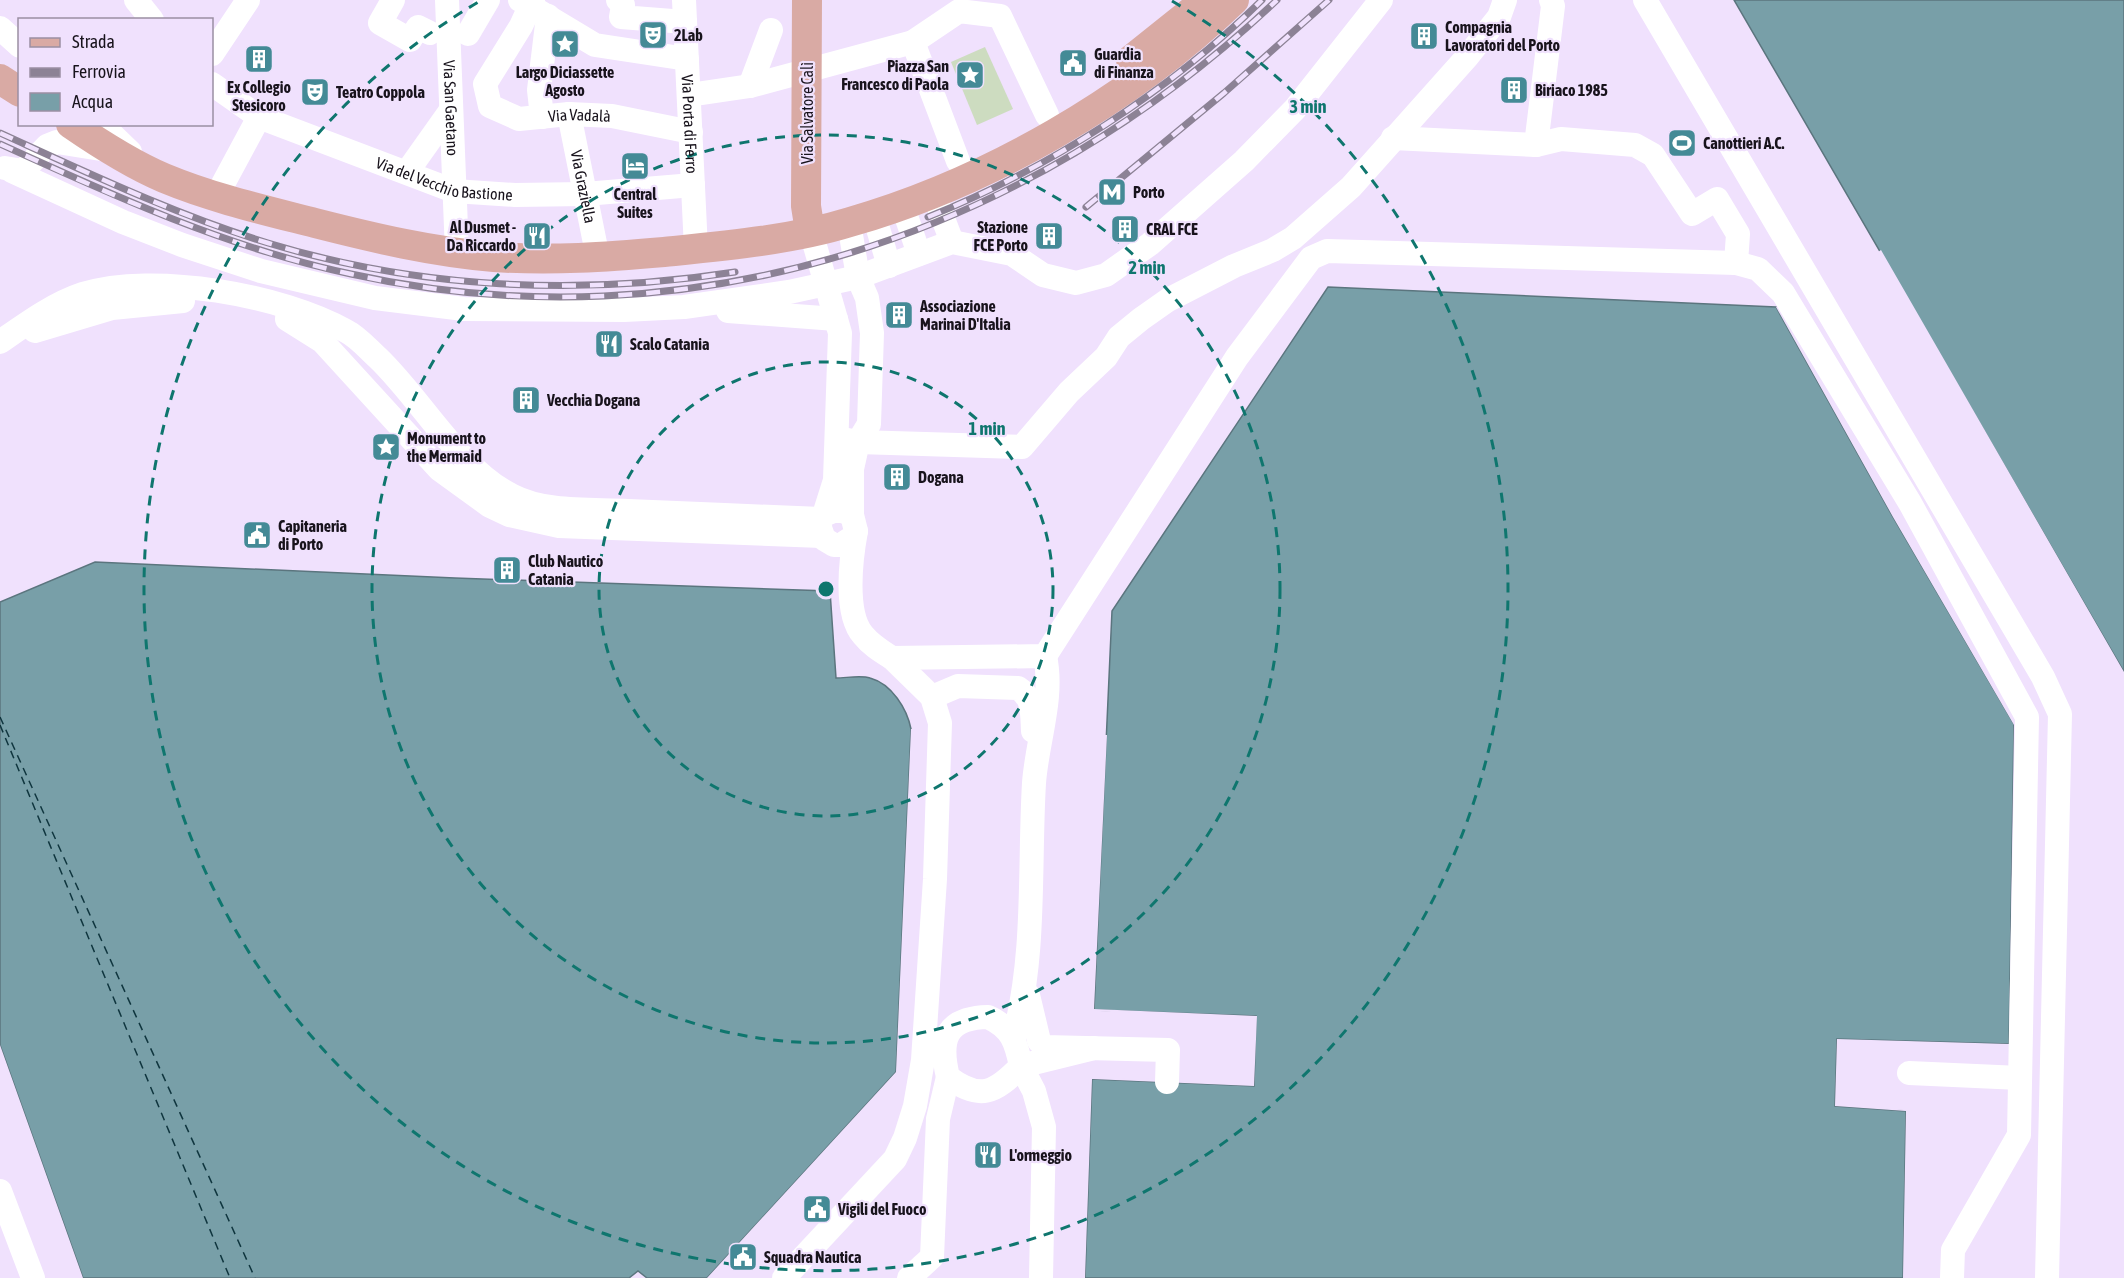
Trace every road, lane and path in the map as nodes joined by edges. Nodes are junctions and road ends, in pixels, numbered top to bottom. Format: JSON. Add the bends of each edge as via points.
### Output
{"nodes":[{"id":1,"x":136,"y":0,"type":"edge"},
{"id":2,"x":248,"y":0,"type":"edge"},
{"id":3,"x":393,"y":0,"type":"edge"},
{"id":4,"x":488,"y":0,"type":"edge"},
{"id":5,"x":807,"y":0,"type":"edge"},
{"id":6,"x":1234,"y":0,"type":"edge"},
{"id":7,"x":1381,"y":0,"type":"edge"},
{"id":8,"x":1505,"y":0,"type":"edge"},
{"id":9,"x":1551,"y":0,"type":"edge"},
{"id":10,"x":1645,"y":0,"type":"edge"},
{"id":11,"x":621,"y":3,"type":"edge"},
{"id":12,"x":451,"y":4,"type":"edge"},
{"id":13,"x":959,"y":6,"type":"edge"},
{"id":14,"x":1189,"y":6,"type":"edge"},
{"id":15,"x":683,"y":7,"type":"edge"},
{"id":16,"x":531,"y":10,"type":"edge"},
{"id":17,"x":150,"y":18,"type":"edge"},
{"id":18,"x":0,"y":28,"type":"edge"},
{"id":19,"x":771,"y":30,"type":"dead end"},
{"id":20,"x":430,"y":33,"type":"dead end"},
{"id":21,"x":468,"y":34,"type":"dead end"},
{"id":22,"x":913,"y":42,"type":"junction"},
{"id":23,"x":18,"y":44,"type":"edge"},
{"id":24,"x":213,"y":52,"type":"edge"},
{"id":25,"x":687,"y":59,"type":"junction"},
{"id":26,"x":808,"y":71,"type":"junction"},
{"id":27,"x":0,"y":79,"type":"edge"},
{"id":28,"x":213,"y":85,"type":"edge"},
{"id":29,"x":750,"y":86,"type":"junction"},
{"id":30,"x":18,"y":91,"type":"edge"},
{"id":31,"x":689,"y":96,"type":"junction"},
{"id":32,"x":452,"y":110,"type":"junction"},
{"id":33,"x":569,"y":114,"type":"junction"},
{"id":34,"x":1047,"y":115,"type":"junction"},
{"id":35,"x":259,"y":117,"type":"junction"},
{"id":36,"x":531,"y":118,"type":"junction"},
{"id":37,"x":77,"y":126,"type":"edge"},
{"id":38,"x":691,"y":132,"type":"junction"},
{"id":39,"x":107,"y":137,"type":"edge"},
{"id":40,"x":1393,"y":138,"type":"junction"},
{"id":41,"x":1536,"y":145,"type":"junction"},
{"id":42,"x":958,"y":161,"type":"junction"},
{"id":43,"x":6,"y":169,"type":"edge"},
{"id":44,"x":407,"y":172,"type":"junction"},
{"id":45,"x":693,"y":185,"type":"junction"},
{"id":46,"x":454,"y":191,"type":"junction"},
{"id":47,"x":933,"y":192,"type":"junction"},
{"id":48,"x":585,"y":195,"type":"junction"},
{"id":49,"x":216,"y":196,"type":"junction"},
{"id":50,"x":902,"y":204,"type":"junction"},
{"id":51,"x":861,"y":219,"type":"junction"},
{"id":52,"x":810,"y":229,"type":"junction"},
{"id":53,"x":952,"y":242,"type":"junction"},
{"id":54,"x":696,"y":249,"type":"junction"},
{"id":55,"x":1273,"y":250,"type":"junction"},
{"id":56,"x":457,"y":253,"type":"junction"},
{"id":57,"x":919,"y":254,"type":"junction"},
{"id":58,"x":598,"y":258,"type":"junction"},
{"id":59,"x":1311,"y":258,"type":"junction"},
{"id":60,"x":1736,"y":263,"type":"junction"},
{"id":61,"x":889,"y":266,"type":"junction"},
{"id":62,"x":858,"y":277,"type":"junction"},
{"id":63,"x":827,"y":284,"type":"junction"},
{"id":64,"x":684,"y":307,"type":"junction"},
{"id":65,"x":836,"y":319,"type":"junction"},
{"id":66,"x":0,"y":344,"type":"edge"},
{"id":67,"x":848,"y":440,"type":"junction"},
{"id":68,"x":854,"y":523,"type":"junction"},
{"id":69,"x":823,"y":528,"type":"junction"},
{"id":70,"x":851,"y":590,"type":"junction"},
{"id":71,"x":1045,"y":656,"type":"junction"},
{"id":72,"x":892,"y":658,"type":"junction"},
{"id":73,"x":932,"y":697,"type":"junction"},
{"id":74,"x":1034,"y":781,"type":"junction"},
{"id":75,"x":932,"y":923,"type":"junction"},
{"id":76,"x":1025,"y":984,"type":"junction"},
{"id":77,"x":1014,"y":1037,"type":"junction"},
{"id":78,"x":946,"y":1038,"type":"junction"},
{"id":79,"x":1094,"y":1048,"type":"junction"},
{"id":80,"x":1021,"y":1066,"type":"junction"},
{"id":81,"x":1909,"y":1073,"type":"dead end"},
{"id":82,"x":2020,"y":1078,"type":"junction"},
{"id":83,"x":955,"y":1082,"type":"junction"},
{"id":84,"x":1167,"y":1082,"type":"dead end"},
{"id":85,"x":995,"y":1089,"type":"junction"},
{"id":86,"x":915,"y":1106,"type":"junction"},
{"id":87,"x":1044,"y":1127,"type":"junction"},
{"id":88,"x":0,"y":1191,"type":"edge"},
{"id":89,"x":33,"y":1278,"type":"edge"},
{"id":90,"x":784,"y":1278,"type":"edge"},
{"id":91,"x":909,"y":1278,"type":"edge"},
{"id":92,"x":1041,"y":1278,"type":"edge"},
{"id":93,"x":1952,"y":1278,"type":"edge"},
{"id":94,"x":2047,"y":1278,"type":"edge"}],
"edges":[{"from":1,"to":17,"type":"street"},
{"from":2,"to":24,"type":"street"},
{"from":3,"to":20,"type":"street","via":[[380,23],[410,40],[418,27]]},
{"from":4,"to":21,"type":"street"},
{"from":5,"to":26,"type":"main road","name":"Via Salvatore Calì"},
{"from":6,"to":47,"type":"main road","via":[[1191,41],[1110,99],[1016,153]]},
{"from":7,"to":53,"type":"street","via":[[1294,109],[1244,161],[1150,244],[1106,275],[1076,283],[1043,274],[1012,254]]},
{"from":8,"to":40,"type":"street","via":[[1499,17],[1467,57]]},
{"from":9,"to":41,"type":"street"},
{"from":10,"to":94,"type":"street","via":[[2043,677],[2060,714]]},
{"from":11,"to":15,"type":"street","via":[[621,17]]},
{"from":12,"to":32,"type":"street","name":"Via San Gaetano"},
{"from":13,"to":22,"type":"street"},
{"from":13,"to":34,"type":"street","via":[[1000,16]]},
{"from":14,"to":34,"type":"main road","via":[[1137,56]]},
{"from":15,"to":25,"type":"street","name":"Via Porta di Ferro"},
{"from":16,"to":25,"type":"street","via":[[595,45]]},
{"from":16,"to":36,"type":"street","via":[[539,90]]},
{"from":16,"to":36,"type":"street","via":[[485,84],[490,106]]},
{"from":18,"to":23,"type":"street"},
{"from":19,"to":29,"type":"street"},
{"from":22,"to":26,"type":"street"},
{"from":22,"to":42,"type":"street"},
{"from":25,"to":31,"type":"street","name":"Via Porta di Ferro"},
{"from":26,"to":29,"type":"street"},
{"from":26,"to":52,"type":"main road","name":"Via Salvatore Calì","via":[[806,206]]},
{"from":27,"to":30,"type":"main road"},
{"from":28,"to":35,"type":"street","name":"Via del Vecchio Bastione"},
{"from":29,"to":31,"type":"street"},
{"from":31,"to":38,"type":"street","name":"Via Porta di Ferro"},
{"from":32,"to":44,"type":"street"},
{"from":32,"to":46,"type":"street","name":"Via San Gaetano"},
{"from":33,"to":36,"type":"street","name":"Via Vadalà"},
{"from":33,"to":38,"type":"street","name":"Via Vadalà","via":[[612,116]]},
{"from":33,"to":48,"type":"street","name":"Via Graziella"},
{"from":34,"to":42,"type":"main road"},
{"from":35,"to":44,"type":"street","name":"Via del Vecchio Bastione"},
{"from":35,"to":49,"type":"street"},
{"from":37,"to":39,"type":"main road"},
{"from":38,"to":45,"type":"street","name":"Via Porta di Ferro"},
{"from":39,"to":43,"type":"street","via":[[57,142],[47,146],[23,171]]},
{"from":39,"to":49,"type":"main road","via":[[162,177]]},
{"from":40,"to":41,"type":"street"},
{"from":40,"to":55,"type":"street","via":[[1351,187],[1293,238]]},
{"from":41,"to":60,"type":"street","via":[[1560,139],[1635,145],[1653,155],[1692,214],[1717,199],[1738,234]]},
{"from":42,"to":52,"type":"main road"},
{"from":43,"to":64,"type":"street","via":[[182,245],[261,271],[375,298],[464,309]]},
{"from":44,"to":46,"type":"street","name":"Via del Vecchio Bastione"},
{"from":45,"to":48,"type":"street","name":"Via del Vecchio Bastione"},
{"from":45,"to":54,"type":"street","name":"Via Porta di Ferro"},
{"from":46,"to":48,"type":"street","name":"Via del Vecchio Bastione"},
{"from":46,"to":56,"type":"street","name":"Via San Gaetano"},
{"from":47,"to":50,"type":"main road"},
{"from":47,"to":53,"type":"street"},
{"from":48,"to":58,"type":"street","name":"Via Graziella"},
{"from":49,"to":56,"type":"main road","via":[[388,241]]},
{"from":50,"to":51,"type":"main road"},
{"from":50,"to":57,"type":"street"},
{"from":51,"to":52,"type":"main road"},
{"from":51,"to":61,"type":"street"},
{"from":51,"to":62,"type":"street"},
{"from":52,"to":54,"type":"main road"},
{"from":52,"to":63,"type":"street"},
{"from":53,"to":57,"type":"street"},
{"from":54,"to":58,"type":"main road"},
{"from":55,"to":59,"type":"street"},
{"from":55,"to":67,"type":"street","via":[[1198,284],[1141,319],[1119,337],[1106,357],[1022,447]]},
{"from":56,"to":58,"type":"main road","via":[[530,259]]},
{"from":57,"to":61,"type":"street"},
{"from":59,"to":60,"type":"street","via":[[1327,251]]},
{"from":59,"to":71,"type":"street","via":[[1237,357]]},
{"from":60,"to":82,"type":"street","via":[[1758,269],[1783,293],[1910,503],[2027,717]]},
{"from":61,"to":62,"type":"street"},
{"from":62,"to":63,"type":"street"},
{"from":62,"to":67,"type":"street","via":[[867,298],[872,333],[869,424]]},
{"from":63,"to":64,"type":"street"},
{"from":63,"to":65,"type":"street"},
{"from":64,"to":65,"type":"street"},
{"from":65,"to":67,"type":"street"},
{"from":66,"to":69,"type":"street","via":[[79,316],[139,304],[171,300],[258,309],[310,331],[439,469],[509,515],[559,526]]},
{"from":67,"to":68,"type":"street"},
{"from":67,"to":69,"type":"street"},
{"from":68,"to":69,"type":"street","via":[[838,508]]},
{"from":68,"to":69,"type":"street","via":[[853,537],[841,545]]},
{"from":68,"to":70,"type":"street"},
{"from":69,"to":70,"type":"street"},
{"from":70,"to":72,"type":"street","via":[[861,634]]},
{"from":71,"to":72,"type":"street"},
{"from":71,"to":74,"type":"street","via":[[1049,677]]},
{"from":72,"to":73,"type":"street"},
{"from":73,"to":74,"type":"street","via":[[958,686],[1018,688],[1026,693],[1032,707]]},
{"from":73,"to":75,"type":"street","via":[[940,723]]},
{"from":74,"to":76,"type":"street"},
{"from":75,"to":78,"type":"street","via":[[937,1001]]},
{"from":75,"to":86,"type":"street","via":[[923,1060]]},
{"from":76,"to":77,"type":"street"},
{"from":76,"to":79,"type":"street","via":[[1039,1041],[1058,1049]]},
{"from":77,"to":78,"type":"street","via":[[1003,1024],[988,1017],[971,1017],[956,1025]]},
{"from":77,"to":80,"type":"street"},
{"from":78,"to":83,"type":"street","via":[[942,1053]]},
{"from":79,"to":80,"type":"street"},
{"from":79,"to":84,"type":"street","via":[[1168,1050]]},
{"from":80,"to":85,"type":"street"},
{"from":80,"to":87,"type":"street","via":[[1034,1091]]},
{"from":81,"to":82,"type":"street"},
{"from":82,"to":93,"type":"street","via":[[2019,1135],[1953,1250]]},
{"from":83,"to":85,"type":"street","via":[[972,1091]]},
{"from":83,"to":86,"type":"street"},
{"from":83,"to":91,"type":"street","via":[[938,1119],[932,1257]]},
{"from":85,"to":87,"type":"street","via":[[1008,1091],[1023,1101]]},
{"from":86,"to":90,"type":"street","via":[[894,1159]]},
{"from":87,"to":92,"type":"street"},
{"from":88,"to":89,"type":"street"}]}
